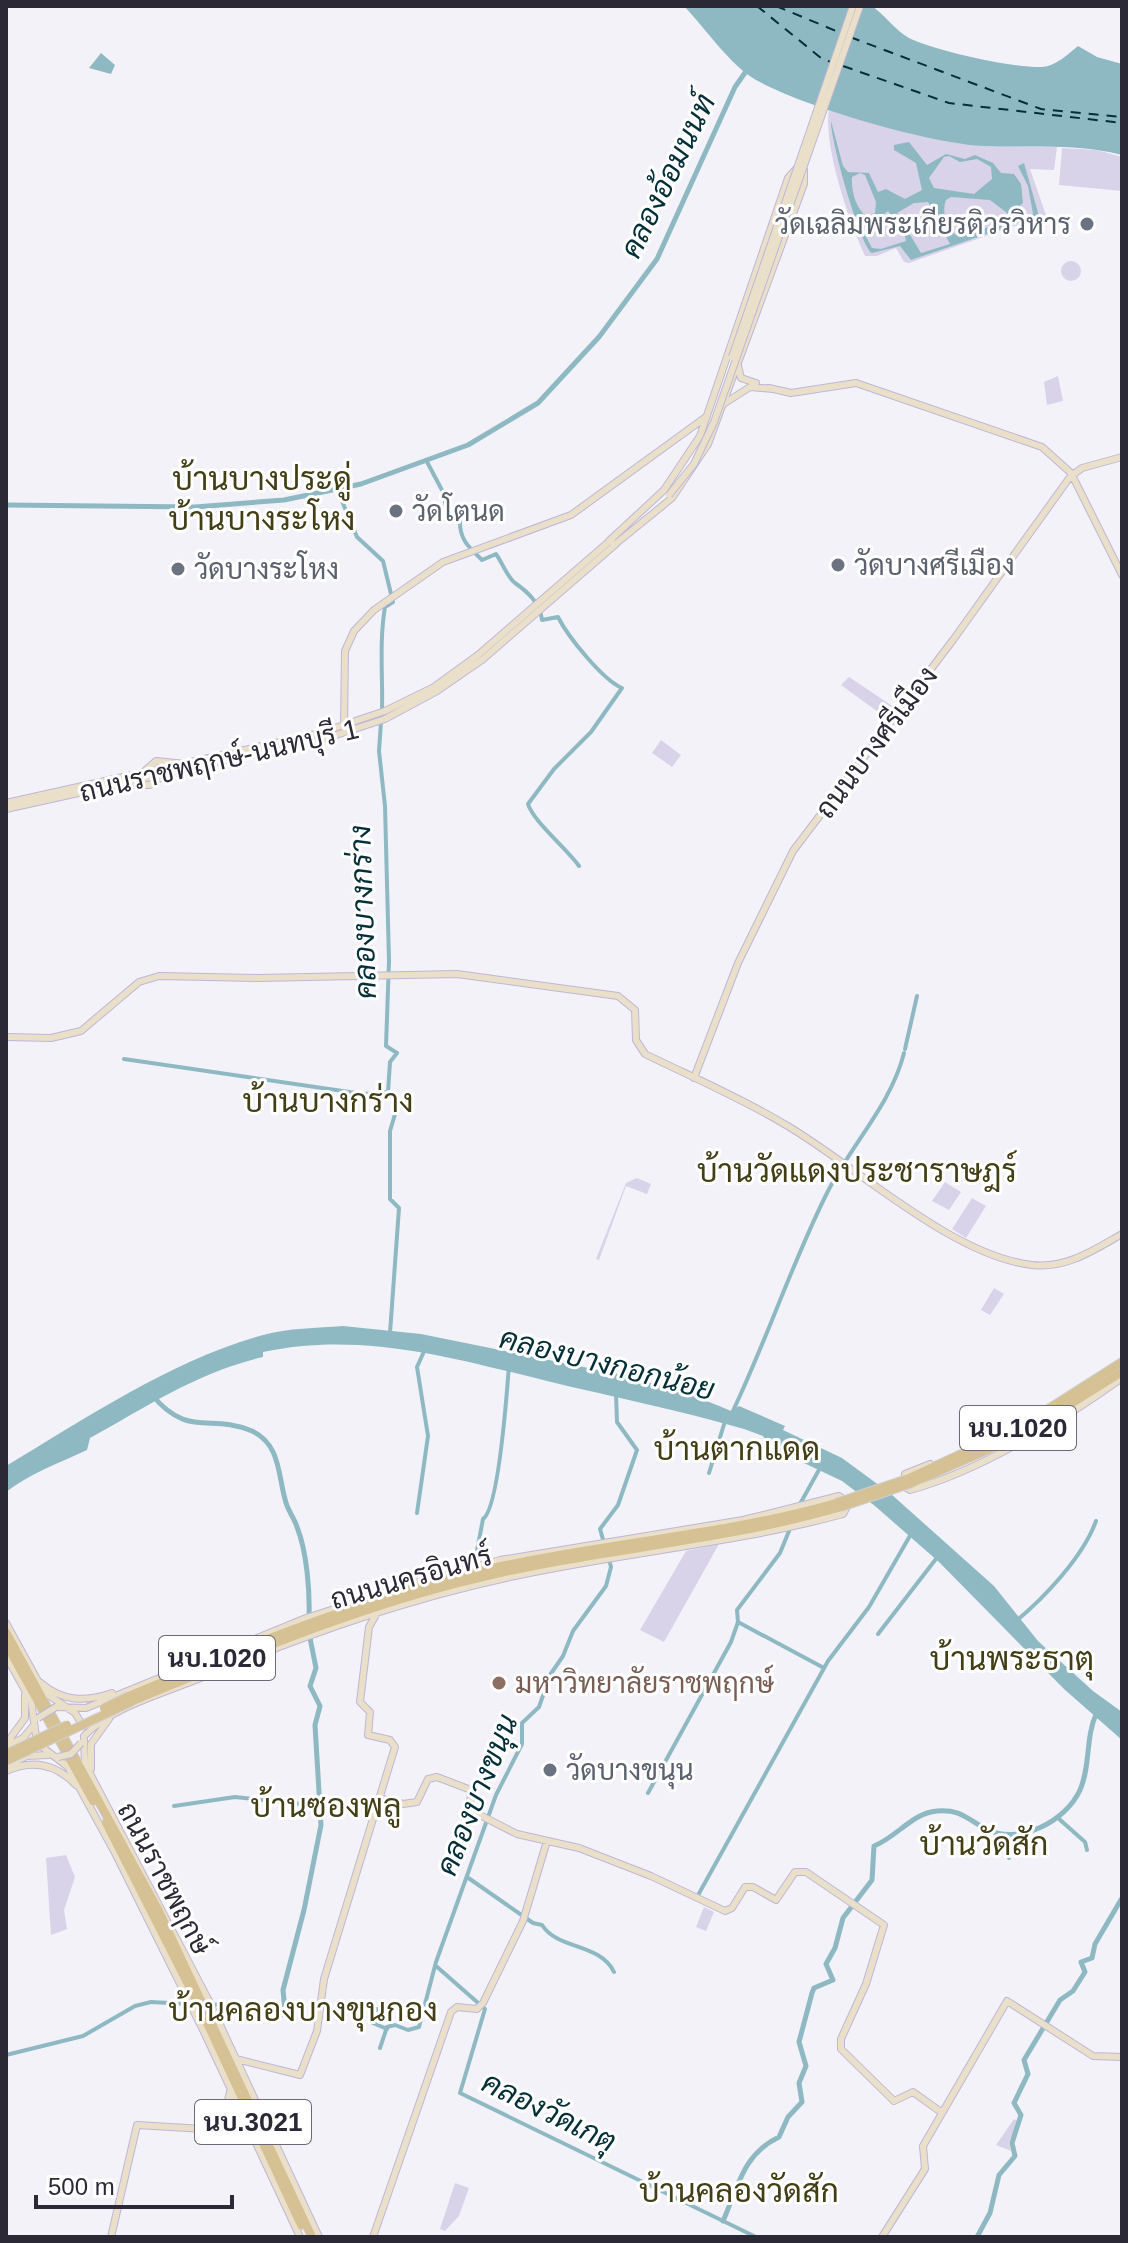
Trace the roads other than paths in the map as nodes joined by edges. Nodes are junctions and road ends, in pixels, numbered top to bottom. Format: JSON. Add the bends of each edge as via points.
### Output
{"nodes":[{"id":1,"x":853,"y":6,"type":"edge"},
{"id":2,"x":860,"y":6,"type":"edge"},
{"id":3,"x":787,"y":206,"type":"junction"},
{"id":4,"x":724,"y":369,"type":"junction"},
{"id":5,"x":736,"y":369,"type":"junction"},
{"id":6,"x":756,"y":383,"type":"junction"},
{"id":7,"x":719,"y":384,"type":"junction"},
{"id":8,"x":733,"y":388,"type":"junction"},
{"id":9,"x":773,"y":389,"type":"junction"},
{"id":10,"x":725,"y":402,"type":"junction"},
{"id":11,"x":707,"y":417,"type":"junction"},
{"id":12,"x":693,"y":426,"type":"junction"},
{"id":13,"x":716,"y":426,"type":"junction"},
{"id":14,"x":700,"y":436,"type":"junction"},
{"id":15,"x":1122,"y":457,"type":"edge"},
{"id":16,"x":1072,"y":475,"type":"junction"},
{"id":17,"x":611,"y":544,"type":"junction"},
{"id":18,"x":1122,"y":575,"type":"edge"},
{"id":19,"x":382,"y":716,"type":"junction"},
{"id":20,"x":344,"y":727,"type":"junction"},
{"id":21,"x":6,"y":806,"type":"edge"},
{"id":22,"x":6,"y":1037,"type":"edge"},
{"id":23,"x":694,"y":1078,"type":"junction"},
{"id":24,"x":1122,"y":1234,"type":"edge"},
{"id":25,"x":1122,"y":1360,"type":"edge"},
{"id":26,"x":1122,"y":1372,"type":"edge"},
{"id":27,"x":1122,"y":1378,"type":"edge"},
{"id":28,"x":999,"y":1437,"type":"junction"},
{"id":29,"x":953,"y":1454,"type":"junction"},
{"id":30,"x":982,"y":1454,"type":"junction"},
{"id":31,"x":961,"y":1469,"type":"junction"},
{"id":32,"x":909,"y":1481,"type":"junction"},
{"id":33,"x":839,"y":1505,"type":"junction"},
{"id":34,"x":805,"y":1506,"type":"junction"},
{"id":35,"x":774,"y":1518,"type":"junction"},
{"id":36,"x":796,"y":1520,"type":"junction"},
{"id":37,"x":765,"y":1533,"type":"junction"},
{"id":38,"x":605,"y":1550,"type":"junction"},
{"id":39,"x":457,"y":1577,"type":"junction"},
{"id":40,"x":479,"y":1578,"type":"junction"},
{"id":41,"x":419,"y":1582,"type":"junction"},
{"id":42,"x":464,"y":1587,"type":"junction"},
{"id":43,"x":377,"y":1613,"type":"junction"},
{"id":44,"x":357,"y":1619,"type":"junction"},
{"id":45,"x":6,"y":1623,"type":"edge"},
{"id":46,"x":309,"y":1626,"type":"junction"},
{"id":47,"x":369,"y":1627,"type":"junction"},
{"id":48,"x":6,"y":1632,"type":"edge"},
{"id":49,"x":6,"y":1644,"type":"edge"},
{"id":50,"x":6,"y":1656,"type":"edge"},
{"id":51,"x":8,"y":1666,"type":"edge"},
{"id":52,"x":216,"y":1667,"type":"junction"},
{"id":53,"x":157,"y":1677,"type":"junction"},
{"id":54,"x":36,"y":1679,"type":"junction"},
{"id":55,"x":21,"y":1682,"type":"junction"},
{"id":56,"x":191,"y":1682,"type":"junction"},
{"id":57,"x":130,"y":1699,"type":"junction"},
{"id":58,"x":91,"y":1706,"type":"junction"},
{"id":59,"x":60,"y":1707,"type":"junction"},
{"id":60,"x":114,"y":1715,"type":"junction"},
{"id":61,"x":36,"y":1721,"type":"junction"},
{"id":62,"x":102,"y":1721,"type":"junction"},
{"id":63,"x":83,"y":1740,"type":"junction"},
{"id":64,"x":15,"y":1742,"type":"junction"},
{"id":65,"x":6,"y":1746,"type":"edge"},
{"id":66,"x":6,"y":1754,"type":"edge"},
{"id":67,"x":55,"y":1756,"type":"junction"},
{"id":68,"x":22,"y":1758,"type":"junction"},
{"id":69,"x":6,"y":1766,"type":"edge"},
{"id":70,"x":93,"y":1777,"type":"junction"},
{"id":71,"x":81,"y":1791,"type":"junction"},
{"id":72,"x":379,"y":1798,"type":"junction"},
{"id":73,"x":547,"y":1841,"type":"junction"},
{"id":74,"x":154,"y":1891,"type":"junction"},
{"id":75,"x":159,"y":1911,"type":"junction"},
{"id":76,"x":149,"y":1919,"type":"junction"},
{"id":77,"x":166,"y":1940,"type":"junction"},
{"id":78,"x":201,"y":2004,"type":"junction"},
{"id":79,"x":1122,"y":2057,"type":"edge"},
{"id":80,"x":236,"y":2059,"type":"junction"},
{"id":81,"x":237,"y":2071,"type":"junction"},
{"id":82,"x":231,"y":2089,"type":"junction"},
{"id":83,"x":252,"y":2093,"type":"junction"},
{"id":84,"x":236,"y":2101,"type":"junction"},
{"id":85,"x":228,"y":2108,"type":"junction"},
{"id":86,"x":941,"y":2112,"type":"junction"},
{"id":87,"x":280,"y":2181,"type":"junction"},
{"id":88,"x":284,"y":2204,"type":"junction"},
{"id":89,"x":111,"y":2237,"type":"edge"},
{"id":90,"x":300,"y":2237,"type":"edge"},
{"id":91,"x":309,"y":2237,"type":"edge"},
{"id":92,"x":319,"y":2237,"type":"edge"},
{"id":93,"x":373,"y":2237,"type":"edge"},
{"id":94,"x":882,"y":2237,"type":"edge"}],
"edges":[{"from":1,"to":3,"type":"main road","name":"ถนนราชพฤกษ์-นนทบุรี 1","bridge":true},
{"from":2,"to":3,"type":"main road","name":"ถนนราชพฤกษ์-นนทบุรี 1","bridge":true},
{"from":3,"to":4,"type":"main road","bridge":true},
{"from":3,"to":5,"type":"main road","bridge":true},
{"from":3,"to":17,"type":"main road","name":"ถนนราชพฤกษ์-นนทบุรี 1","bridge":true,"via":[[702,442],[668,494]]},
{"from":4,"to":5,"type":"main road","name":"ถนนราชพฤกษ์-นนทบุรี 1","via":[[788,178],[800,168],[806,174],[804,184]]},
{"from":4,"to":7,"type":"main road","name":"ถนนราชพฤกษ์-นนทบุรี 1"},
{"from":5,"to":6,"type":"main road","via":[[741,378]]},
{"from":5,"to":8,"type":"main road","name":"ถนนราชพฤกษ์-นนทบุรี 1"},
{"from":6,"to":8,"type":"main road"},
{"from":6,"to":9,"type":"main road"},
{"from":7,"to":8,"type":"main road"},
{"from":7,"to":10,"type":"main road"},
{"from":7,"to":11,"type":"main road","name":"ถนนราชพฤกษ์-นนทบุรี 1"},
{"from":8,"to":10,"type":"main road","name":"ถนนราชพฤกษ์-นนทบุรี 1"},
{"from":9,"to":10,"type":"main road","via":[[750,387]]},
{"from":9,"to":16,"type":"main road","via":[[791,393],[856,383],[1034,443]]},
{"from":10,"to":11,"type":"main road"},
{"from":10,"to":13,"type":"main road","name":"ถนนราชพฤกษ์-นนทบุรี 1"},
{"from":11,"to":12,"type":"main road"},
{"from":11,"to":13,"type":"main road"},
{"from":11,"to":14,"type":"main road","name":"ถนนราชพฤกษ์-นนทบุรี 1"},
{"from":12,"to":14,"type":"main road"},
{"from":12,"to":20,"type":"main road","via":[[571,515],[432,568],[390,598],[358,626],[347,644],[342,670]]},
{"from":13,"to":17,"type":"main road","name":"ถนนราชพฤกษ์-นนทบุรี 1","via":[[672,498]]},
{"from":14,"to":17,"type":"main road","name":"ถนนราชพฤกษ์-นนทบุรี 1","via":[[664,490]]},
{"from":15,"to":16,"type":"main road"},
{"from":16,"to":18,"type":"main road"},
{"from":16,"to":23,"type":"main road","name":"ถนนบางศรีเมือง","via":[[793,851],[738,963]]},
{"from":17,"to":19,"type":"main road","name":"ถนนราชพฤกษ์-นนทบุรี 1","via":[[482,660],[437,691]]},
{"from":19,"to":20,"type":"main road","name":"ถนนราชพฤกษ์-นนทบุรี 1"},
{"from":19,"to":21,"type":"main road","name":"ถนนราชพฤกษ์-นนทบุรี 1","via":[[336,736]]},
{"from":20,"to":21,"type":"main road","name":"ถนนราชพฤกษ์-นนทบุรี 1","via":[[188,765],[156,761],[140,775]]},
{"from":22,"to":23,"type":"main road","via":[[47,1038],[81,1031],[150,977],[457,974],[618,996],[635,1010],[641,1051]]},
{"from":23,"to":24,"type":"main road","via":[[784,1124],[953,1235],[1019,1263],[1065,1263]]},
{"from":25,"to":28,"type":"main road","name":"ถนนนครอินทร์","number":"นบ.1020","via":[[1056,1407]]},
{"from":25,"to":29,"type":"main road","name":"ถนนนครอินทร์","number":"นบ.1020"},
{"from":26,"to":30,"type":"main road","name":"ถนนนครอินทร์","number":"นบ.1020"},
{"from":27,"to":31,"type":"main road","name":"ถนนนครอินทร์","number":"นบ.1020","via":[[1060,1419]]},
{"from":28,"to":29,"type":"main road"},
{"from":28,"to":32,"type":"main road","name":"ถนนนครอินทร์","number":"นบ.1020"},
{"from":29,"to":31,"type":"main road","name":"ถนนนครอินทร์","number":"นบ.1020","via":[[905,1474],[903,1486],[914,1489]]},
{"from":30,"to":31,"type":"main road"},
{"from":30,"to":32,"type":"main road","name":"ถนนนครอินทร์","number":"นบ.1020"},
{"from":32,"to":33,"type":"main road","name":"ถนนนครอินทร์","number":"นบ.1020","bridge":true},
{"from":33,"to":35,"type":"main road","name":"ถนนนครอินทร์","number":"นบ.1020"},
{"from":33,"to":36,"type":"main road","name":"ถนนนครอินทร์","number":"นบ.1020"},
{"from":34,"to":35,"type":"main road"},
{"from":34,"to":37,"type":"main road","name":"ถนนนครอินทร์","number":"นบ.1020","via":[[842,1496],[849,1506],[843,1514]]},
{"from":34,"to":38,"type":"main road","name":"ถนนนครอินทร์","number":"นบ.1020"},
{"from":35,"to":38,"type":"main road","name":"ถนนนครอินทร์","number":"นบ.1020"},
{"from":36,"to":37,"type":"main road"},
{"from":36,"to":38,"type":"main road","name":"ถนนนครอินทร์","number":"นบ.1020"},
{"from":37,"to":38,"type":"main road","name":"ถนนนครอินทร์","number":"นบ.1020"},
{"from":38,"to":39,"type":"main road","name":"ถนนนครอินทร์","number":"นบ.1020"},
{"from":38,"to":40,"type":"main road","name":"ถนนนครอินทร์","number":"นบ.1020"},
{"from":38,"to":41,"type":"main road","name":"ถนนนครอินทร์","number":"นบ.1020","via":[[500,1560]]},
{"from":38,"to":42,"type":"main road","name":"ถนนนครอินทร์","number":"นบ.1020"},
{"from":39,"to":41,"type":"main road"},
{"from":39,"to":46,"type":"main road","name":"ถนนนครอินทร์","number":"นบ.1020"},
{"from":40,"to":42,"type":"main road"},
{"from":40,"to":46,"type":"main road","name":"ถนนนครอินทร์","number":"นบ.1020"},
{"from":41,"to":46,"type":"main road","name":"ถนนนครอินทร์","number":"นบ.1020"},
{"from":42,"to":43,"type":"main road","name":"ถนนนครอินทร์","number":"นบ.1020"},
{"from":43,"to":44,"type":"main road","name":"ถนนนครอินทร์","number":"นบ.1020"},
{"from":43,"to":47,"type":"main road"},
{"from":44,"to":46,"type":"main road","name":"ถนนนครอินทร์","number":"นบ.1020"},
{"from":44,"to":47,"type":"main road"},
{"from":45,"to":54,"type":"main road"},
{"from":46,"to":52,"type":"main road","name":"ถนนนครอินทร์","number":"นบ.1020"},
{"from":46,"to":53,"type":"main road","name":"ถนนนครอินทร์","number":"นบ.1020"},
{"from":46,"to":56,"type":"main road","name":"ถนนนครอินทร์","number":"นบ.1020"},
{"from":46,"to":57,"type":"main road","name":"ถนนนครอินทร์","number":"นบ.1020"},
{"from":47,"to":72,"type":"main road","via":[[360,1702],[370,1712],[368,1735],[390,1740],[395,1747]]},
{"from":48,"to":75,"type":"main road","name":"ถนนราชพฤกษ์","number":"นบ.3021"},
{"from":49,"to":77,"type":"main road","name":"ถนนราชพฤกษ์","number":"นบ.3021"},
{"from":50,"to":51,"type":"main road"},
{"from":51,"to":55,"type":"main road"},
{"from":52,"to":56,"type":"main road"},
{"from":52,"to":57,"type":"main road","name":"ถนนนครอินทร์","number":"นบ.1020"},
{"from":53,"to":54,"type":"main road","via":[[78,1700],[61,1696]]},
{"from":53,"to":58,"type":"main road","name":"ถนนนครอินทร์","number":"นบ.1020"},
{"from":54,"to":59,"type":"main road"},
{"from":55,"to":61,"type":"main road"},
{"from":55,"to":65,"type":"main road","via":[[27,1712]]},
{"from":56,"to":60,"type":"main road","name":"ถนนนครอินทร์","number":"นบ.1020"},
{"from":57,"to":66,"type":"main road","name":"ถนนนครอินทร์","number":"นบ.1020","bridge":true},
{"from":57,"to":69,"type":"main road","name":"ถนนนครอินทร์","number":"นบ.1020","bridge":true},
{"from":58,"to":59,"type":"main road","name":"ถนนนครอินทร์","number":"นบ.1020"},
{"from":58,"to":62,"type":"main road","via":[[88,1717]]},
{"from":59,"to":61,"type":"main road","bridge":true},
{"from":59,"to":63,"type":"main road","via":[[79,1716]]},
{"from":60,"to":62,"type":"main road","name":"ถนนนครอินทร์","number":"นบ.1020"},
{"from":60,"to":70,"type":"main road","via":[[91,1744]]},
{"from":61,"to":64,"type":"main road"},
{"from":61,"to":67,"type":"main road","via":[[37,1743]]},
{"from":62,"to":63,"type":"main road","name":"ถนนนครอินทร์","number":"นบ.1020"},
{"from":63,"to":67,"type":"main road","bridge":true,"via":[[71,1754]]},
{"from":63,"to":70,"type":"main road","number":"นบ.3021"},
{"from":64,"to":65,"type":"main road"},
{"from":64,"to":68,"type":"main road","via":[[27,1747]]},
{"from":67,"to":68,"type":"main road"},
{"from":67,"to":71,"type":"main road","number":"นบ.3021"},
{"from":68,"to":69,"type":"main road"},
{"from":69,"to":71,"type":"main road","via":[[46,1765]]},
{"from":70,"to":74,"type":"main road","number":"นบ.3021"},
{"from":71,"to":76,"type":"main road","number":"นบ.3021"},
{"from":72,"to":73,"type":"main road","via":[[417,1802],[428,1779],[437,1777],[471,1790],[469,1808],[489,1820]]},
{"from":72,"to":80,"type":"main road","via":[[322,1986],[317,2031],[300,2075]]},
{"from":73,"to":86,"type":"main road","via":[[651,1876],[722,1910],[732,1908],[747,1886],[774,1900],[799,1870],[882,1921],[841,2049],[894,2101],[913,2092]]},
{"from":73,"to":93,"type":"main road","via":[[524,1917],[482,2005],[451,2012]]},
{"from":74,"to":75,"type":"main road"},
{"from":74,"to":78,"type":"main road","number":"นบ.3021"},
{"from":75,"to":78,"type":"main road","name":"ถนนราชพฤกษ์","number":"นบ.3021"},
{"from":76,"to":77,"type":"main road"},
{"from":76,"to":78,"type":"main road","number":"นบ.3021"},
{"from":77,"to":78,"type":"main road","name":"ถนนราชพฤกษ์","number":"นบ.3021"},
{"from":78,"to":80,"type":"main road","number":"นบ.3021"},
{"from":78,"to":81,"type":"main road","name":"ถนนราชพฤกษ์","number":"นบ.3021"},
{"from":78,"to":82,"type":"main road","number":"นบ.3021"},
{"from":78,"to":87,"type":"main road","name":"ถนนราชพฤกษ์","number":"นบ.3021"},
{"from":79,"to":86,"type":"main road","via":[[1093,2056],[1007,2001]]},
{"from":80,"to":83,"type":"main road","number":"นบ.3021"},
{"from":81,"to":83,"type":"main road"},
{"from":81,"to":91,"type":"main road","name":"ถนนราชพฤกษ์","number":"นบ.3021"},
{"from":82,"to":84,"type":"main road","number":"นบ.3021"},
{"from":82,"to":85,"type":"main road"},
{"from":83,"to":92,"type":"main road","number":"นบ.3021"},
{"from":84,"to":85,"type":"main road"},
{"from":84,"to":88,"type":"main road","number":"นบ.3021"},
{"from":85,"to":89,"type":"main road","via":[[219,2131],[137,2125]]},
{"from":86,"to":94,"type":"main road","via":[[922,2148],[925,2169]]},
{"from":87,"to":88,"type":"main road"},
{"from":87,"to":91,"type":"main road","name":"ถนนราชพฤกษ์","number":"นบ.3021"},
{"from":88,"to":90,"type":"main road","number":"นบ.3021"}]}
